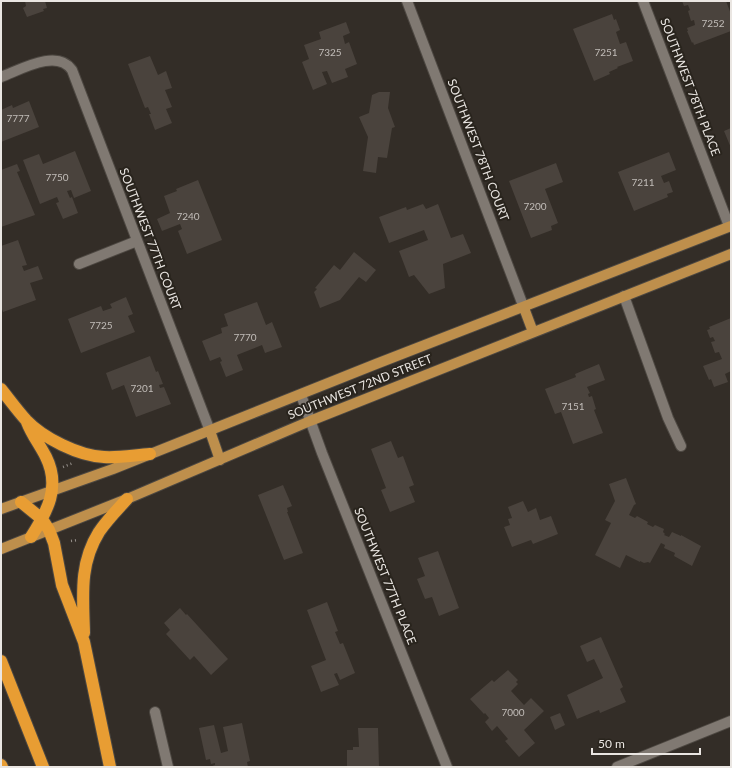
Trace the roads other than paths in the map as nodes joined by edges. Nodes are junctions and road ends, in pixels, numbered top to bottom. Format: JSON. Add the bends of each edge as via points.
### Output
{"nodes":[{"id":1,"x":407,"y":1,"type":"edge"},
{"id":2,"x":643,"y":1,"type":"edge"},
{"id":3,"x":1,"y":77,"type":"edge"},
{"id":4,"x":730,"y":226,"type":"edge"},
{"id":5,"x":137,"y":241,"type":"junction"},
{"id":6,"x":731,"y":254,"type":"edge"},
{"id":7,"x":79,"y":264,"type":"dead end"},
{"id":8,"x":624,"y":296,"type":"junction"},
{"id":9,"x":524,"y":308,"type":"junction"},
{"id":10,"x":533,"y":332,"type":"junction"},
{"id":11,"x":1,"y":389,"type":"edge"},
{"id":12,"x":300,"y":395,"type":"junction"},
{"id":13,"x":27,"y":421,"type":"junction"},
{"id":14,"x":310,"y":421,"type":"junction"},
{"id":15,"x":210,"y":431,"type":"junction"},
{"id":16,"x":681,"y":446,"type":"dead end"},
{"id":17,"x":150,"y":454,"type":"junction"},
{"id":18,"x":220,"y":460,"type":"junction"},
{"id":19,"x":53,"y":491,"type":"junction"},
{"id":20,"x":127,"y":499,"type":"junction"},
{"id":21,"x":21,"y":502,"type":"junction"},
{"id":22,"x":1,"y":509,"type":"edge"},
{"id":23,"x":42,"y":519,"type":"junction"},
{"id":24,"x":49,"y":530,"type":"junction"},
{"id":25,"x":31,"y":537,"type":"junction"},
{"id":26,"x":1,"y":549,"type":"edge"},
{"id":27,"x":84,"y":642,"type":"junction"},
{"id":28,"x":1,"y":661,"type":"edge"},
{"id":29,"x":155,"y":712,"type":"dead end"},
{"id":30,"x":731,"y":721,"type":"edge"},
{"id":31,"x":43,"y":767,"type":"edge"},
{"id":32,"x":110,"y":767,"type":"edge"},
{"id":33,"x":168,"y":767,"type":"edge"},
{"id":34,"x":447,"y":767,"type":"edge"},
{"id":35,"x":617,"y":767,"type":"edge"}],
"edges":[{"from":1,"to":9,"type":"street","name":"SOUTHWEST 78TH COURT"},
{"from":2,"to":4,"type":"street","name":"SOUTHWEST 78TH PLACE"},
{"from":3,"to":5,"type":"street","name":"SOUTHWEST 77TH COURT","via":[[42,61],[62,61],[69,66]]},
{"from":4,"to":9,"type":"main road","name":"SOUTHWEST 72ND STREET"},
{"from":5,"to":7,"type":"street"},
{"from":5,"to":15,"type":"street","name":"SOUTHWEST 77TH COURT"},
{"from":6,"to":8,"type":"main road","name":"SOUTHWEST 72ND STREET"},
{"from":8,"to":10,"type":"main road","name":"SOUTHWEST 72ND STREET"},
{"from":8,"to":16,"type":"street","via":[[668,418]]},
{"from":9,"to":10,"type":"main road"},
{"from":9,"to":12,"type":"main road","name":"SOUTHWEST 72ND STREET"},
{"from":10,"to":14,"type":"main road","name":"SOUTHWEST 72ND STREET"},
{"from":11,"to":13,"type":"highway"},
{"from":12,"to":14,"type":"street","name":"SOUTHWEST 77TH PLACE"},
{"from":12,"to":15,"type":"main road","name":"SOUTHWEST 72ND STREET"},
{"from":13,"to":17,"type":"highway","via":[[47,437],[86,454],[105,458]]},
{"from":13,"to":19,"type":"highway","via":[[49,464]]},
{"from":14,"to":18,"type":"main road","name":"SOUTHWEST 72ND STREET"},
{"from":14,"to":34,"type":"street","name":"SOUTHWEST 77TH PLACE"},
{"from":15,"to":17,"type":"main road","name":"SOUTHWEST 72ND STREET"},
{"from":15,"to":18,"type":"main road"},
{"from":17,"to":19,"type":"main road","name":"SOUTHWEST 72ND STREET"},
{"from":18,"to":20,"type":"main road","name":"SOUTHWEST 72ND STREET"},
{"from":19,"to":21,"type":"main road","name":"SOUTHWEST 72ND STREET"},
{"from":19,"to":23,"type":"highway"},
{"from":20,"to":24,"type":"main road","name":"SOUTHWEST 72ND STREET"},
{"from":20,"to":27,"type":"highway","via":[[100,532],[86,562],[83,573]]},
{"from":21,"to":22,"type":"main road","name":"SOUTHWEST 72ND STREET"},
{"from":21,"to":23,"type":"highway"},
{"from":23,"to":24,"type":"highway"},
{"from":23,"to":25,"type":"highway"},
{"from":24,"to":25,"type":"main road","name":"SOUTHWEST 72ND STREET"},
{"from":24,"to":27,"type":"highway","via":[[62,585]]},
{"from":25,"to":26,"type":"main road","name":"SOUTHWEST 72ND STREET"},
{"from":27,"to":32,"type":"highway"},
{"from":28,"to":31,"type":"highway"},
{"from":29,"to":33,"type":"street"},
{"from":30,"to":35,"type":"street"}]}
